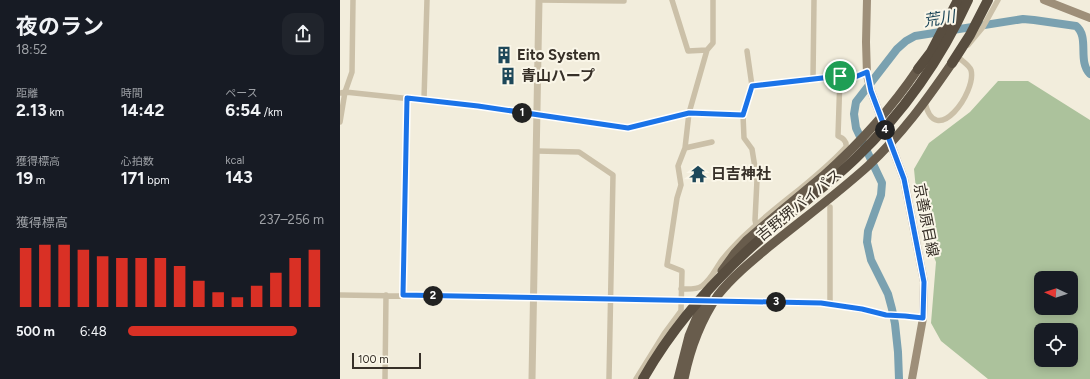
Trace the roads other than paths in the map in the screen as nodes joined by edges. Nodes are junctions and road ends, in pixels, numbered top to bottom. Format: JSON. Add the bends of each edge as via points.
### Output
{"nodes":[{"id":1,"x":353,"y":0,"type":"edge"},
{"id":2,"x":427,"y":0,"type":"edge"},
{"id":3,"x":539,"y":0,"type":"edge"},
{"id":4,"x":672,"y":0,"type":"edge"},
{"id":5,"x":713,"y":0,"type":"edge"},
{"id":6,"x":814,"y":0,"type":"edge"},
{"id":7,"x":867,"y":0,"type":"edge"},
{"id":8,"x":953,"y":0,"type":"edge"},
{"id":9,"x":958,"y":0,"type":"edge"},
{"id":10,"x":968,"y":0,"type":"edge"},
{"id":11,"x":988,"y":0,"type":"edge"},
{"id":12,"x":998,"y":0,"type":"edge"},
{"id":13,"x":1044,"y":0,"type":"edge"},
{"id":14,"x":624,"y":1,"type":"dead end"},
{"id":15,"x":1090,"y":18,"type":"edge"},
{"id":16,"x":972,"y":36,"type":"junction"},
{"id":17,"x":934,"y":41,"type":"junction"},
{"id":18,"x":707,"y":50,"type":"junction"},
{"id":19,"x":747,"y":51,"type":"dead end"},
{"id":20,"x":952,"y":64,"type":"junction"},
{"id":21,"x":918,"y":69,"type":"joint"},
{"id":22,"x":867,"y":72,"type":"junction"},
{"id":23,"x":840,"y":76,"type":"junction"},
{"id":24,"x":813,"y":79,"type":"junction"},
{"id":25,"x":752,"y":86,"type":"junction"},
{"id":26,"x":342,"y":92,"type":"edge"},
{"id":27,"x":407,"y":98,"type":"junction"},
{"id":28,"x":424,"y":99,"type":"junction"},
{"id":29,"x":925,"y":102,"type":"junction"},
{"id":30,"x":689,"y":113,"type":"junction"},
{"id":31,"x":537,"y":115,"type":"junction"},
{"id":32,"x":743,"y":115,"type":"junction"},
{"id":33,"x":881,"y":118,"type":"junction"},
{"id":34,"x":340,"y":122,"type":"edge"},
{"id":35,"x":712,"y":142,"type":"dead end"},
{"id":36,"x":890,"y":144,"type":"junction"},
{"id":37,"x":685,"y":148,"type":"junction"},
{"id":38,"x":536,"y":151,"type":"junction"},
{"id":39,"x":830,"y":207,"type":"dead end"},
{"id":40,"x":756,"y":224,"type":"junction"},
{"id":41,"x":681,"y":289,"type":"junction"},
{"id":42,"x":340,"y":294,"type":"edge"},
{"id":43,"x":386,"y":295,"type":"junction"},
{"id":44,"x":403,"y":295,"type":"junction"},
{"id":45,"x":533,"y":297,"type":"junction"},
{"id":46,"x":611,"y":299,"type":"junction"},
{"id":47,"x":681,"y":301,"type":"junction"},
{"id":48,"x":703,"y":301,"type":"junction"},
{"id":49,"x":714,"y":302,"type":"junction"},
{"id":50,"x":830,"y":304,"type":"junction"},
{"id":51,"x":923,"y":318,"type":"junction"},
{"id":52,"x":385,"y":379,"type":"edge"},
{"id":53,"x":532,"y":379,"type":"edge"},
{"id":54,"x":608,"y":379,"type":"edge"},
{"id":55,"x":636,"y":379,"type":"edge"},
{"id":56,"x":643,"y":379,"type":"edge"},
{"id":57,"x":678,"y":379,"type":"edge"},
{"id":58,"x":684,"y":379,"type":"edge"},
{"id":59,"x":912,"y":379,"type":"edge"}],
"edges":[{"from":1,"to":26,"type":"street","via":[[352,72]]},
{"from":2,"to":28,"type":"street"},
{"from":3,"to":14,"type":"street"},
{"from":3,"to":31,"type":"street"},
{"from":4,"to":18,"type":"street","via":[[688,51]]},
{"from":5,"to":18,"type":"street","via":[[713,43]]},
{"from":6,"to":24,"type":"street"},
{"from":7,"to":22,"type":"main road","name":"京善原目線"},
{"from":8,"to":17,"type":"street"},
{"from":9,"to":17,"type":"highway"},
{"from":10,"to":56,"type":"highway","bridge":true,"via":[[948,40],[926,75],[886,127],[838,174],[758,241],[714,282],[677,326]]},
{"from":11,"to":16,"type":"highway"},
{"from":12,"to":16,"type":"street","via":[[990,16]]},
{"from":13,"to":15,"type":"main road"},
{"from":16,"to":20,"type":"highway"},
{"from":17,"to":21,"type":"highway","via":[[931,52]]},
{"from":18,"to":30,"type":"street"},
{"from":19,"to":25,"type":"street"},
{"from":20,"to":29,"type":"highway","name":"吉野堺バイパス"},
{"from":20,"to":29,"type":"street","via":[[969,66],[971,80],[968,93],[947,119],[939,121],[928,113]]},
{"from":21,"to":33,"type":"highway","name":"吉野堺バイパス"},
{"from":22,"to":23,"type":"street","via":[[855,77]]},
{"from":22,"to":33,"type":"main road","name":"京善原目線"},
{"from":23,"to":24,"type":"street"},
{"from":23,"to":40,"type":"street","via":[[838,136],[845,141],[846,147],[809,184]]},
{"from":24,"to":25,"type":"street"},
{"from":25,"to":32,"type":"street"},
{"from":26,"to":27,"type":"street"},
{"from":26,"to":34,"type":"street"},
{"from":27,"to":28,"type":"street"},
{"from":27,"to":44,"type":"street"},
{"from":28,"to":31,"type":"street"},
{"from":29,"to":36,"type":"highway","name":"吉野堺バイパス"},
{"from":30,"to":31,"type":"street","via":[[628,128]]},
{"from":30,"to":32,"type":"street"},
{"from":30,"to":37,"type":"street"},
{"from":31,"to":38,"type":"street"},
{"from":32,"to":40,"type":"street","via":[[744,138],[752,149],[757,180]]},
{"from":33,"to":36,"type":"main road","name":"京善原目線"},
{"from":33,"to":48,"type":"highway","name":"吉野堺バイパス","via":[[823,176],[746,242],[727,264]]},
{"from":35,"to":37,"type":"street"},
{"from":36,"to":49,"type":"highway","name":"吉野堺バイパス","via":[[867,167],[748,264]]},
{"from":36,"to":51,"type":"main road","name":"京善原目線","via":[[903,176],[924,282]]},
{"from":37,"to":41,"type":"street","via":[[678,166],[681,185],[667,265],[682,271]]},
{"from":38,"to":45,"type":"street"},
{"from":38,"to":46,"type":"street","via":[[579,152],[613,175]]},
{"from":39,"to":50,"type":"street"},
{"from":40,"to":41,"type":"street","via":[[723,258],[708,281],[696,289]]},
{"from":41,"to":47,"type":"street"},
{"from":42,"to":43,"type":"street"},
{"from":43,"to":44,"type":"street"},
{"from":43,"to":52,"type":"street"},
{"from":44,"to":45,"type":"street"},
{"from":45,"to":46,"type":"street"},
{"from":45,"to":53,"type":"street"},
{"from":46,"to":47,"type":"street"},
{"from":46,"to":54,"type":"street"},
{"from":47,"to":48,"type":"street"},
{"from":47,"to":55,"type":"street","via":[[681,311]]},
{"from":48,"to":49,"type":"street"},
{"from":48,"to":57,"type":"highway","name":"吉野堺バイパス","via":[[687,342]]},
{"from":49,"to":50,"type":"street"},
{"from":49,"to":58,"type":"highway","name":"吉野堺バイパス","via":[[697,334]]},
{"from":50,"to":51,"type":"street","via":[[886,315]]},
{"from":51,"to":59,"type":"main road","name":"京善原目線"}]}
